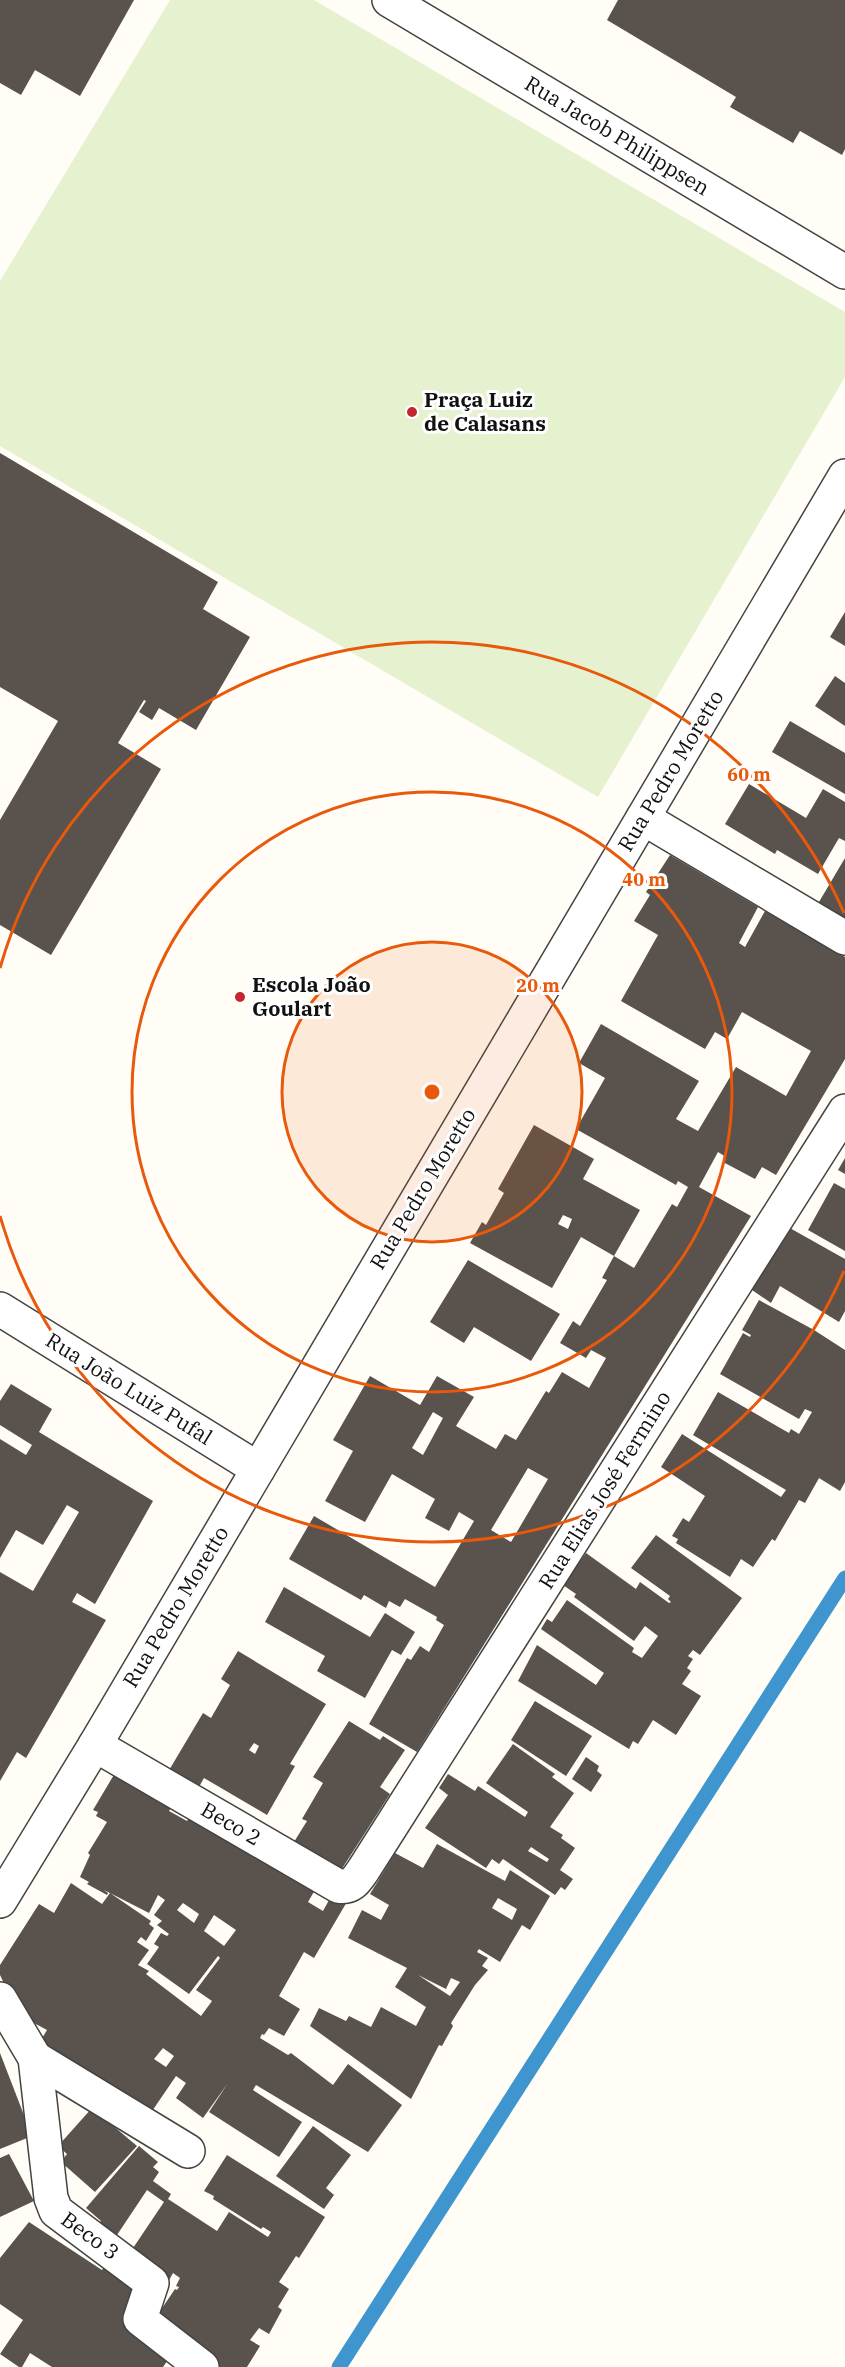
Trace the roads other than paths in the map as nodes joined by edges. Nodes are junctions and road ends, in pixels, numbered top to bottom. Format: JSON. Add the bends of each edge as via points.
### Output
{"nodes":[{"id":1,"x":389,"y":0,"type":"edge"},
{"id":2,"x":845,"y":272,"type":"edge"},
{"id":3,"x":845,"y":476,"type":"edge"},
{"id":4,"x":643,"y":818,"type":"junction"},
{"id":5,"x":845,"y":938,"type":"edge"},
{"id":6,"x":845,"y":1111,"type":"edge"},
{"id":7,"x":0,"y":1309,"type":"edge"},
{"id":8,"x":258,"y":1469,"type":"junction"},
{"id":9,"x":95,"y":1745,"type":"junction"},
{"id":10,"x":364,"y":1869,"type":"joint"},
{"id":11,"x":0,"y":1900,"type":"edge"},
{"id":12,"x":0,"y":1999,"type":"edge"},
{"id":13,"x":35,"y":2058,"type":"junction"},
{"id":14,"x":188,"y":2151,"type":"dead end"},
{"id":15,"x":202,"y":2367,"type":"edge"}],
"edges":[{"from":1,"to":2,"type":"street","name":"Rua Jacob Philippsen"},
{"from":3,"to":4,"type":"street","name":"Rua Pedro Moretto"},
{"from":4,"to":5,"type":"street"},
{"from":4,"to":8,"type":"street","name":"Rua Pedro Moretto"},
{"from":6,"to":10,"type":"street","name":"Rua Elias José Fermino"},
{"from":7,"to":8,"type":"street","name":"Rua João Luiz Pufal"},
{"from":8,"to":9,"type":"street","name":"Rua Pedro Moretto"},
{"from":9,"to":10,"type":"street","name":"Beco 2","via":[[338,1886],[352,1884]]},
{"from":9,"to":11,"type":"street","name":"Rua Pedro Moretto"},
{"from":12,"to":13,"type":"street","name":"Beco 3"},
{"from":13,"to":14,"type":"street"},
{"from":13,"to":15,"type":"street","name":"Beco 3","via":[[51,2198],[56,2211],[152,2283],[140,2319]]}]}
